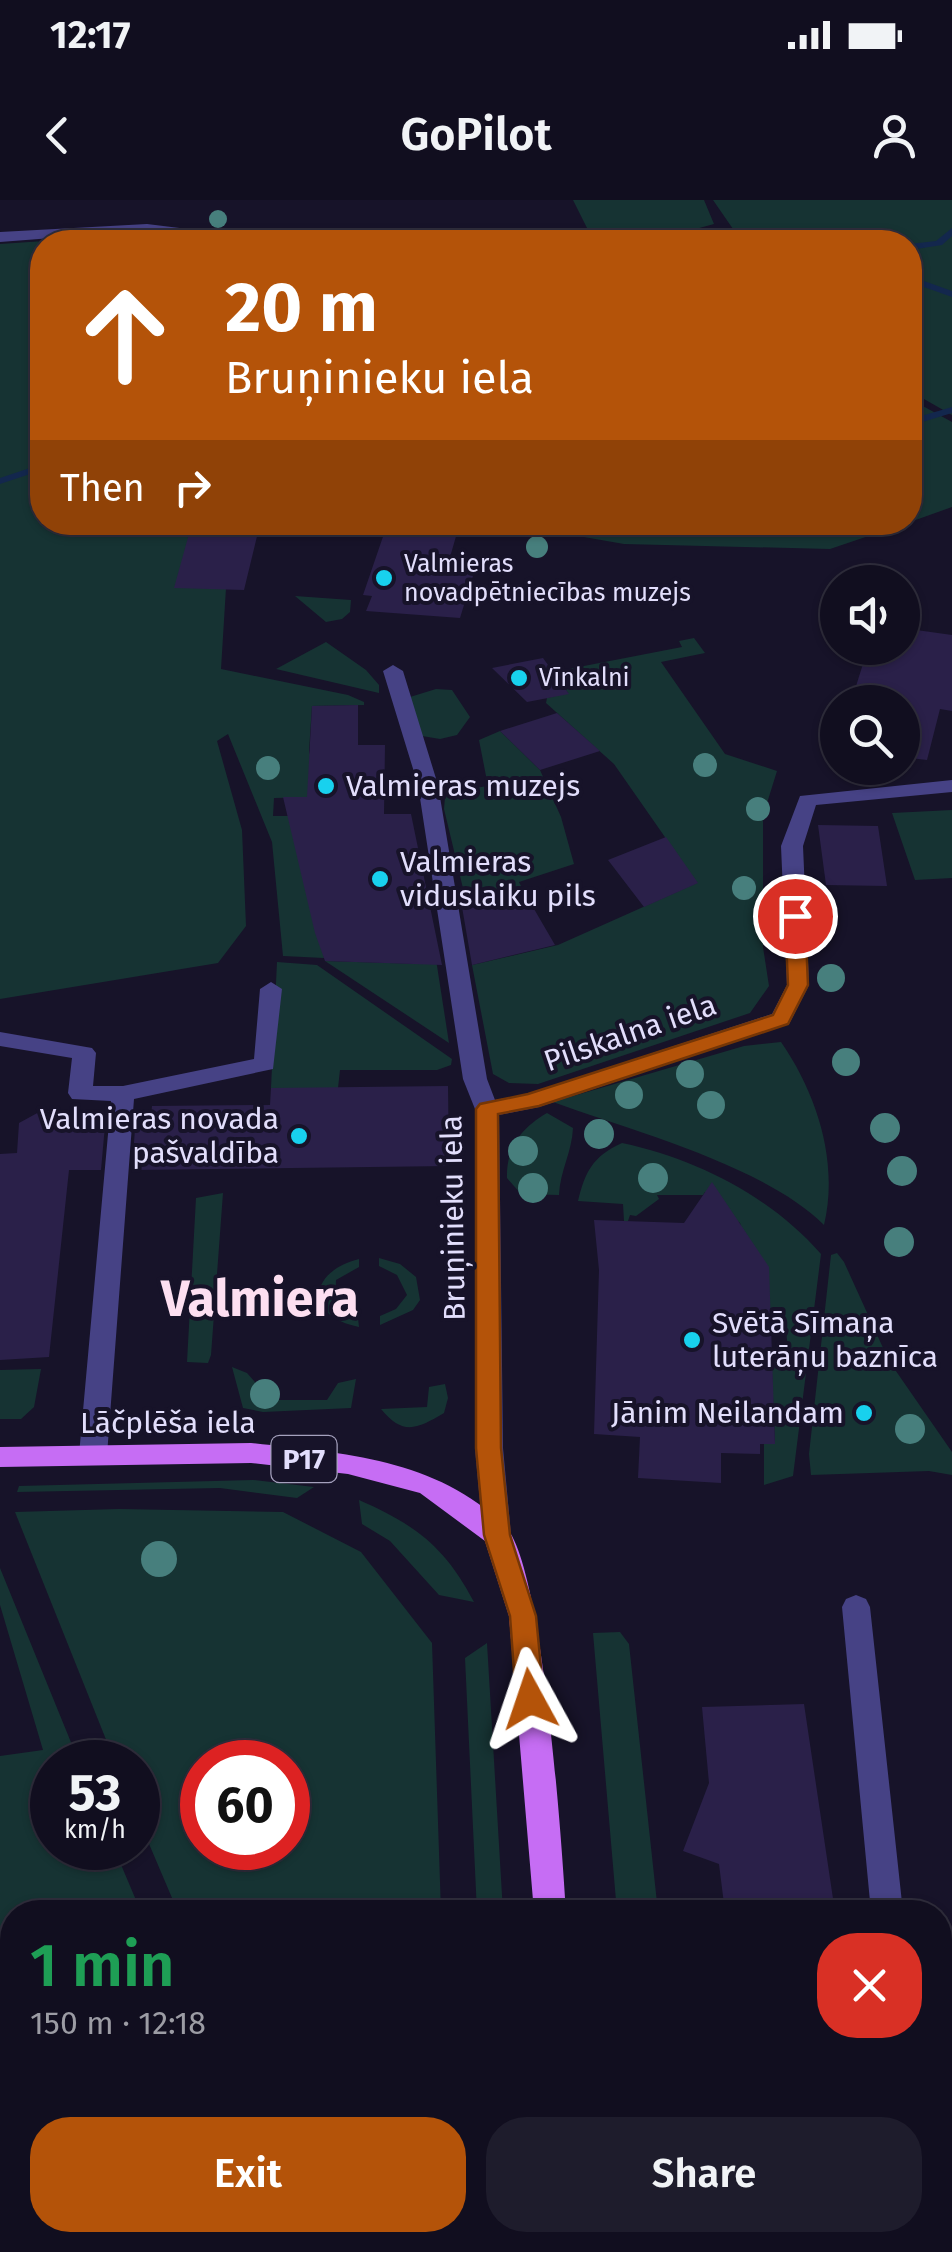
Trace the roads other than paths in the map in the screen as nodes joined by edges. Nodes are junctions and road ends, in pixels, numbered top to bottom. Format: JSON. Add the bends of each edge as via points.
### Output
{"nodes":[{"id":1,"x":30,"y":235,"type":"edge"},
{"id":2,"x":0,"y":237,"type":"edge"},
{"id":3,"x":394,"y":671,"type":"dead end"},
{"id":4,"x":952,"y":786,"type":"edge"},
{"id":5,"x":271,"y":990,"type":"dead end"},
{"id":6,"x":0,"y":1039,"type":"edge"},
{"id":7,"x":123,"y":1094,"type":"junction"},
{"id":8,"x":487,"y":1109,"type":"junction"},
{"id":9,"x":93,"y":1455,"type":"junction"},
{"id":10,"x":0,"y":1456,"type":"edge"},
{"id":11,"x":497,"y":1535,"type":"junction"},
{"id":12,"x":856,"y":1607,"type":"dead end"},
{"id":13,"x":549,"y":1900,"type":"edge"},
{"id":14,"x":886,"y":1900,"type":"edge"}],
"edges":[{"from":1,"to":2,"type":"street"},
{"from":3,"to":8,"type":"street","name":"Bruņinieku iela","via":[[428,784],[475,1079]]},
{"from":4,"to":8,"type":"street","name":"Pilskalna iela","via":[[807,800],[792,846],[798,985],[781,1019]]},
{"from":5,"to":7,"type":"street","via":[[265,1064]]},
{"from":6,"to":7,"type":"street","via":[[84,1052],[80,1093]]},
{"from":7,"to":9,"type":"street"},
{"from":8,"to":11,"type":"street","name":"Bruņinieku iela","via":[[488,1448]]},
{"from":9,"to":10,"type":"main road","name":"Lāčplēša iela","number":"P17"},
{"from":9,"to":11,"type":"main road","name":"Lāčplēša iela","number":"P17","via":[[251,1453],[348,1464],[429,1486]]},
{"from":11,"to":13,"type":"main road","via":[[523,1616]]},
{"from":12,"to":14,"type":"street"}]}
